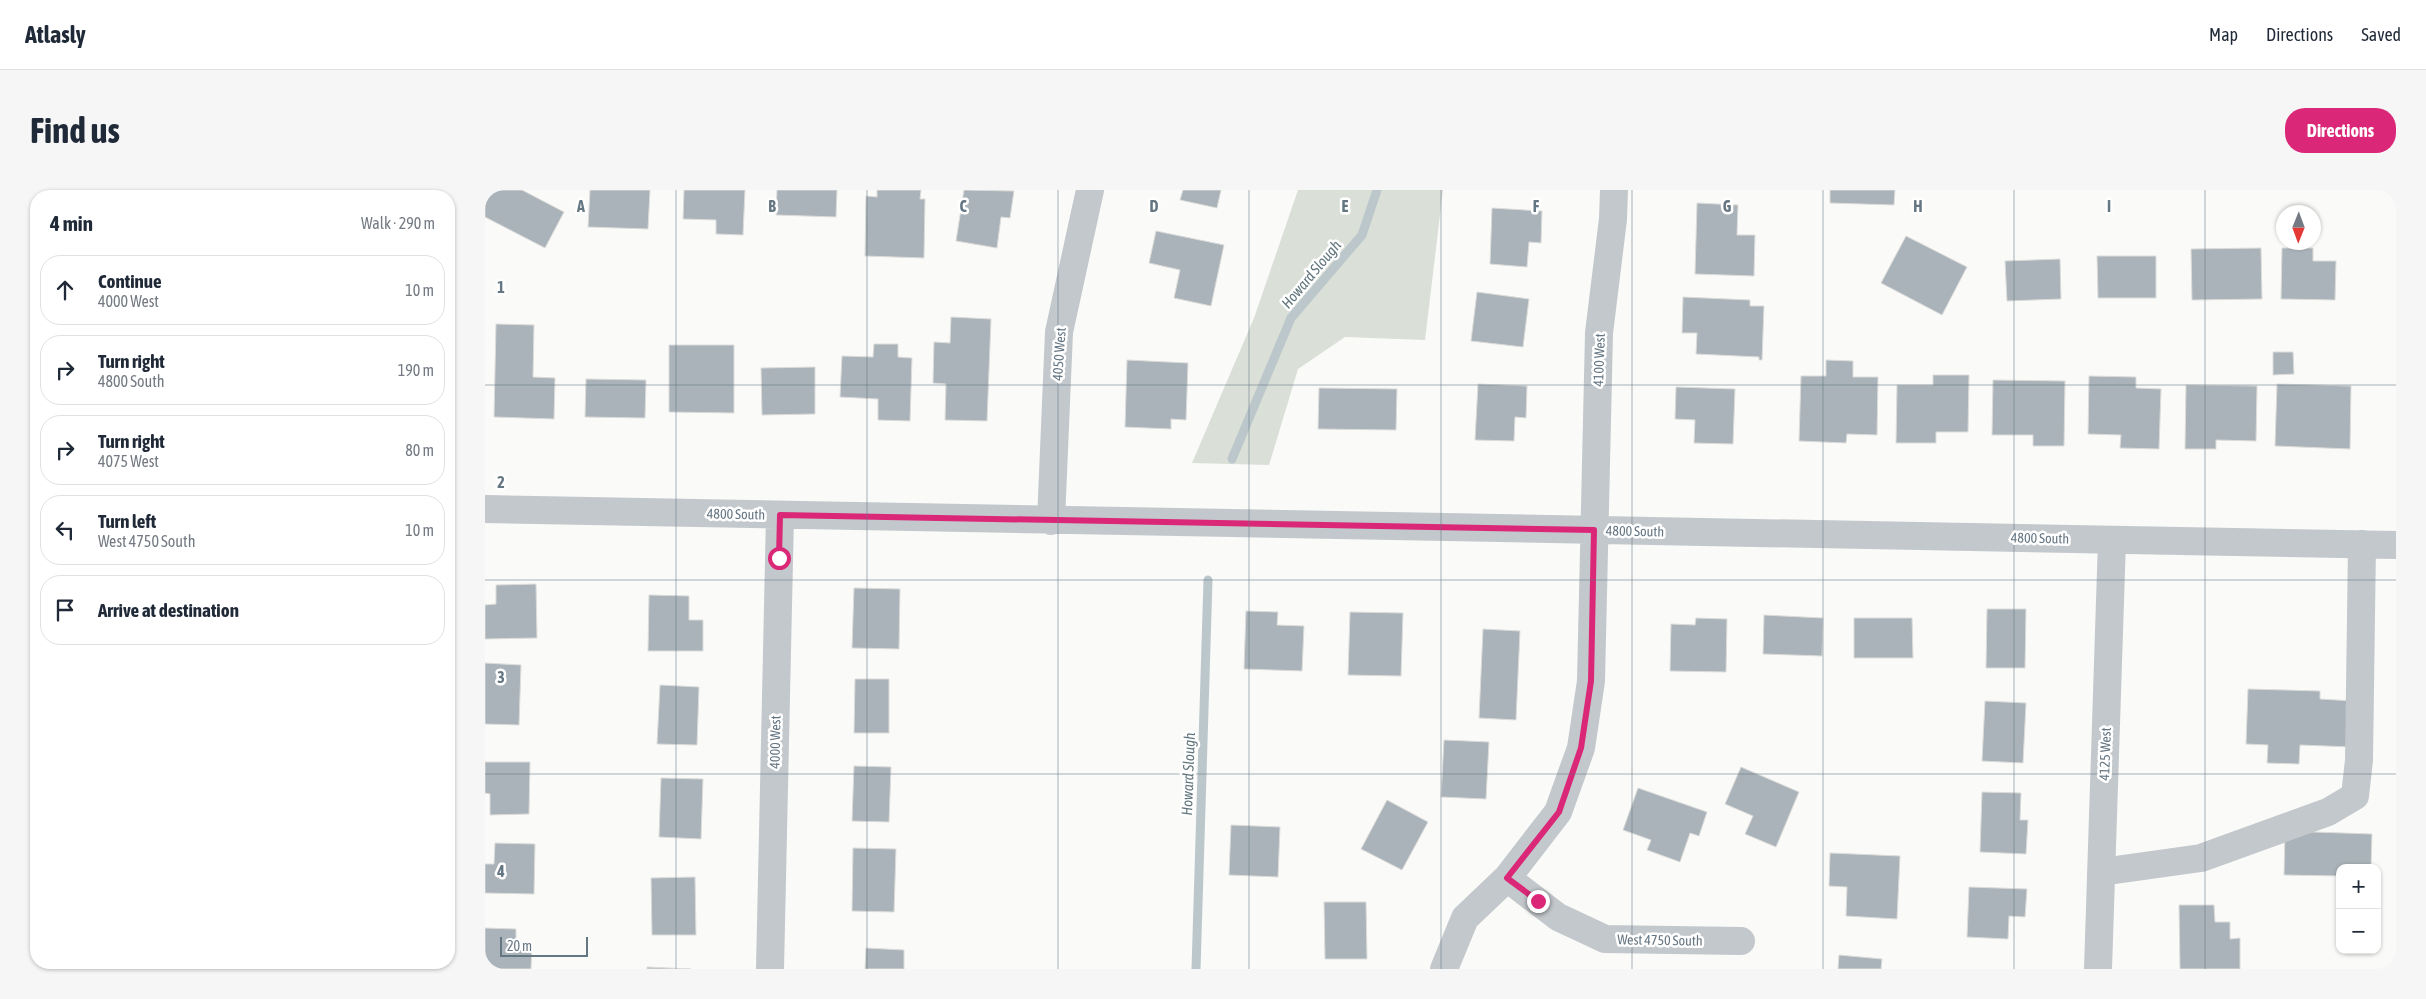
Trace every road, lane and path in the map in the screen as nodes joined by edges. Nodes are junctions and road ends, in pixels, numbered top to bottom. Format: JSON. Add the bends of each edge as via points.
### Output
{"nodes":[{"id":1,"x":1090,"y":190,"type":"edge"},
{"id":2,"x":1614,"y":190,"type":"edge"},
{"id":3,"x":485,"y":509,"type":"edge"},
{"id":4,"x":780,"y":515,"type":"junction"},
{"id":5,"x":1051,"y":520,"type":"junction"},
{"id":6,"x":1594,"y":530,"type":"junction"},
{"id":7,"x":2112,"y":540,"type":"junction"},
{"id":8,"x":2361,"y":544,"type":"junction"},
{"id":9,"x":2396,"y":545,"type":"edge"},
{"id":10,"x":2101,"y":872,"type":"junction"},
{"id":11,"x":1507,"y":878,"type":"junction"},
{"id":12,"x":1741,"y":941,"type":"dead end"},
{"id":13,"x":770,"y":969,"type":"edge"},
{"id":14,"x":1444,"y":969,"type":"edge"},
{"id":15,"x":2097,"y":969,"type":"edge"}],
"edges":[{"from":1,"to":5,"type":"street","name":"4050 West","via":[[1059,332]]},
{"from":2,"to":6,"type":"street","name":"4100 West","via":[[1599,333]]},
{"from":3,"to":4,"type":"street","name":"4800 South"},
{"from":4,"to":5,"type":"street","name":"4800 South"},
{"from":4,"to":13,"type":"street","name":"4000 West"},
{"from":5,"to":6,"type":"street","name":"4800 South"},
{"from":6,"to":7,"type":"street","name":"4800 South"},
{"from":6,"to":11,"type":"street","name":"4100 West","via":[[1591,681],[1581,748],[1559,812]]},
{"from":7,"to":8,"type":"street","name":"4800 South"},
{"from":7,"to":10,"type":"street","name":"4125 West"},
{"from":8,"to":9,"type":"street","name":"4800 South"},
{"from":8,"to":10,"type":"street","via":[[2359,760],[2355,796],[2329,812],[2201,858]]},
{"from":10,"to":15,"type":"street","name":"4125 West"},
{"from":11,"to":12,"type":"street","name":"West 4750 South","via":[[1559,917],[1605,939]]},
{"from":11,"to":14,"type":"street","name":"4100 West","via":[[1465,918]]}]}
